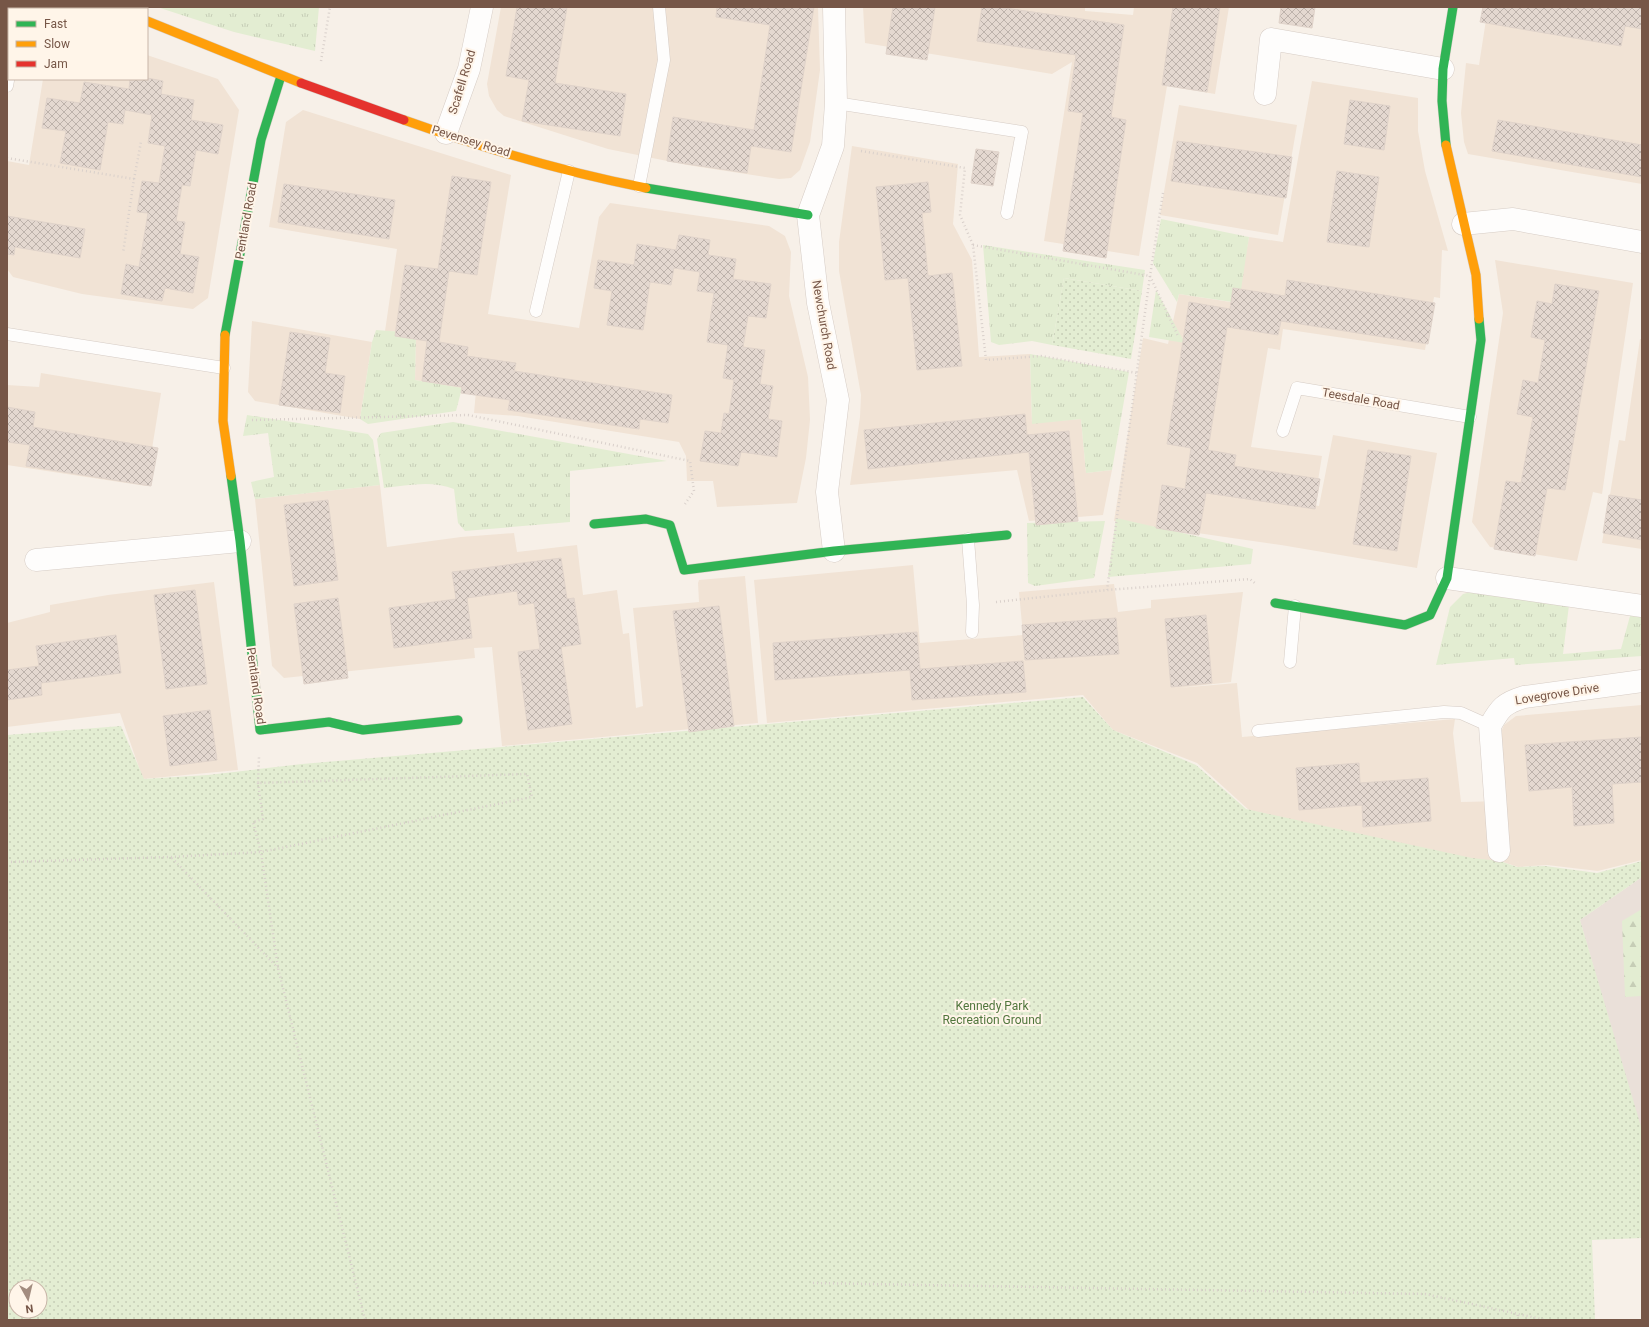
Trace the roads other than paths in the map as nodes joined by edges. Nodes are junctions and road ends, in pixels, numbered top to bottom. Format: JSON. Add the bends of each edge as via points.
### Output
{"nodes":[{"id":1,"x":482,"y":7,"type":"edge"},
{"id":2,"x":659,"y":7,"type":"edge"},
{"id":3,"x":834,"y":7,"type":"edge"},
{"id":4,"x":1453,"y":7,"type":"edge"},
{"id":5,"x":148,"y":22,"type":"edge"},
{"id":6,"x":1443,"y":69,"type":"junction"},
{"id":7,"x":281,"y":76,"type":"junction"},
{"id":8,"x":1264,"y":94,"type":"dead end"},
{"id":9,"x":836,"y":103,"type":"junction"},
{"id":10,"x":446,"y":133,"type":"junction"},
{"id":11,"x":569,"y":171,"type":"junction"},
{"id":12,"x":639,"y":186,"type":"junction"},
{"id":13,"x":1007,"y":213,"type":"dead end"},
{"id":14,"x":808,"y":215,"type":"junction"},
{"id":15,"x":1462,"y":224,"type":"junction"},
{"id":16,"x":1642,"y":242,"type":"edge"},
{"id":17,"x":536,"y":311,"type":"dead end"},
{"id":18,"x":7,"y":334,"type":"edge"},
{"id":19,"x":224,"y":368,"type":"junction"},
{"id":20,"x":1470,"y":417,"type":"junction"},
{"id":21,"x":1283,"y":431,"type":"dead end"},
{"id":22,"x":594,"y":524,"type":"dead end"},
{"id":23,"x":1007,"y":534,"type":"dead end"},
{"id":24,"x":968,"y":540,"type":"junction"},
{"id":25,"x":240,"y":541,"type":"junction"},
{"id":26,"x":834,"y":551,"type":"junction"},
{"id":27,"x":36,"y":560,"type":"dead end"},
{"id":28,"x":1447,"y":578,"type":"junction"},
{"id":29,"x":1275,"y":603,"type":"road end"},
{"id":30,"x":1295,"y":606,"type":"junction"},
{"id":31,"x":1642,"y":606,"type":"edge"},
{"id":32,"x":972,"y":632,"type":"dead end"},
{"id":33,"x":1290,"y":662,"type":"dead end"},
{"id":34,"x":1642,"y":681,"type":"edge"},
{"id":35,"x":458,"y":720,"type":"dead end"},
{"id":36,"x":1490,"y":726,"type":"junction"},
{"id":37,"x":1258,"y":731,"type":"dead end"},
{"id":38,"x":1499,"y":851,"type":"dead end"}],
"edges":[{"from":1,"to":10,"type":"street","name":"Scafell Road","via":[[469,69]]},
{"from":2,"to":12,"type":"lane","via":[[664,60]]},
{"from":3,"to":9,"type":"street","name":"Newchurch Road"},
{"from":4,"to":6,"type":"street"},
{"from":5,"to":7,"type":"street","name":"Pevensey Road"},
{"from":6,"to":8,"type":"street","via":[[1271,39]]},
{"from":6,"to":15,"type":"street","via":[[1442,101],[1446,151]]},
{"from":7,"to":10,"type":"street","name":"Pevensey Road"},
{"from":7,"to":19,"type":"street","name":"Pentland Road","via":[[261,140],[224,343]]},
{"from":9,"to":13,"type":"lane","via":[[1022,132]]},
{"from":9,"to":14,"type":"street","name":"Newchurch Road","via":[[833,146]]},
{"from":10,"to":11,"type":"street","name":"Pevensey Road"},
{"from":11,"to":12,"type":"street","name":"Pevensey Road"},
{"from":11,"to":17,"type":"lane"},
{"from":12,"to":14,"type":"street","name":"Pevensey Road"},
{"from":14,"to":26,"type":"street","name":"Newchurch Road","via":[[818,303],[838,400],[827,492]]},
{"from":15,"to":16,"type":"street","via":[[1512,219]]},
{"from":15,"to":20,"type":"street","via":[[1476,275],[1481,340]]},
{"from":18,"to":19,"type":"lane"},
{"from":19,"to":25,"type":"street","name":"Pentland Road","via":[[223,421]]},
{"from":20,"to":21,"type":"lane","name":"Teesdale Road","via":[[1298,388]]},
{"from":20,"to":28,"type":"street"},
{"from":22,"to":26,"type":"street","via":[[646,519],[670,525],[684,570]]},
{"from":23,"to":24,"type":"street"},
{"from":24,"to":26,"type":"street"},
{"from":24,"to":32,"type":"lane","via":[[973,605]]},
{"from":25,"to":27,"type":"street"},
{"from":25,"to":35,"type":"street","name":"Pentland Road","via":[[260,730],[329,722],[363,730]]},
{"from":28,"to":30,"type":"street","via":[[1430,615],[1406,625]]},
{"from":28,"to":31,"type":"street"},
{"from":29,"to":30,"type":"street"},
{"from":30,"to":33,"type":"lane"},
{"from":34,"to":36,"type":"street","name":"Lovegrove Drive","via":[[1524,697],[1508,702],[1498,711]]},
{"from":36,"to":37,"type":"lane","via":[[1460,713],[1444,712]]},
{"from":36,"to":38,"type":"street"}]}
